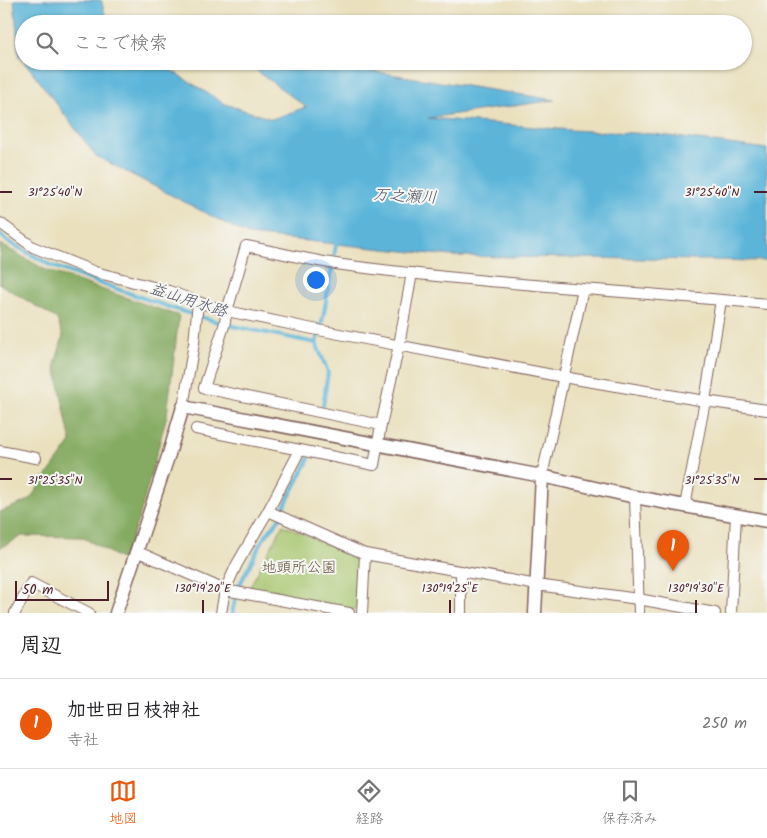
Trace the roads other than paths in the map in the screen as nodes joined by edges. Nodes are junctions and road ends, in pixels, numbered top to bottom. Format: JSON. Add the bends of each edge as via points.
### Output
{"nodes":[{"id":1,"x":0,"y":223,"type":"edge"},
{"id":2,"x":412,"y":273,"type":"junction"},
{"id":3,"x":583,"y":289,"type":"junction"},
{"id":4,"x":721,"y":300,"type":"junction"},
{"id":5,"x":767,"y":304,"type":"edge"},
{"id":6,"x":197,"y":306,"type":"junction"},
{"id":7,"x":226,"y":318,"type":"junction"},
{"id":8,"x":399,"y":345,"type":"junction"},
{"id":9,"x":563,"y":377,"type":"junction"},
{"id":10,"x":705,"y":401,"type":"junction"},
{"id":11,"x":183,"y":407,"type":"junction"},
{"id":12,"x":767,"y":410,"type":"edge"},
{"id":13,"x":381,"y":425,"type":"junction"},
{"id":14,"x":196,"y":429,"type":"dead end"},
{"id":15,"x":377,"y":444,"type":"junction"},
{"id":16,"x":300,"y":450,"type":"junction"},
{"id":17,"x":0,"y":451,"type":"edge"},
{"id":18,"x":36,"y":458,"type":"dead end"},
{"id":19,"x":542,"y":476,"type":"junction"},
{"id":20,"x":635,"y":497,"type":"junction"},
{"id":21,"x":685,"y":506,"type":"junction"},
{"id":22,"x":271,"y":512,"type":"junction"},
{"id":23,"x":736,"y":515,"type":"junction"},
{"id":24,"x":767,"y":521,"type":"edge"},
{"id":25,"x":136,"y":551,"type":"junction"},
{"id":26,"x":365,"y":554,"type":"junction"},
{"id":27,"x":461,"y":571,"type":"junction"},
{"id":28,"x":536,"y":585,"type":"junction"},
{"id":29,"x":228,"y":591,"type":"junction"},
{"id":30,"x":638,"y":599,"type":"junction"},
{"id":31,"x":15,"y":613,"type":"edge"},
{"id":32,"x":89,"y":613,"type":"edge"},
{"id":33,"x":116,"y":613,"type":"edge"},
{"id":34,"x":221,"y":613,"type":"edge"},
{"id":35,"x":349,"y":613,"type":"edge"},
{"id":36,"x":362,"y":613,"type":"edge"},
{"id":37,"x":461,"y":613,"type":"edge"},
{"id":38,"x":535,"y":613,"type":"edge"},
{"id":39,"x":639,"y":613,"type":"edge"},
{"id":40,"x":715,"y":613,"type":"edge"},
{"id":41,"x":731,"y":613,"type":"edge"}],
"edges":[{"from":1,"to":6,"type":"street","via":[[33,247],[95,272],[169,291]]},
{"from":2,"to":3,"type":"street"},
{"from":2,"to":7,"type":"street","via":[[341,265],[246,246]]},
{"from":2,"to":8,"type":"street"},
{"from":3,"to":4,"type":"street"},
{"from":3,"to":9,"type":"street"},
{"from":4,"to":5,"type":"street"},
{"from":4,"to":10,"type":"street"},
{"from":6,"to":7,"type":"street"},
{"from":6,"to":11,"type":"street"},
{"from":7,"to":8,"type":"street","via":[[308,328]]},
{"from":7,"to":13,"type":"street","via":[[204,388]]},
{"from":8,"to":9,"type":"street"},
{"from":8,"to":13,"type":"street"},
{"from":9,"to":10,"type":"street"},
{"from":9,"to":19,"type":"street"},
{"from":10,"to":12,"type":"street"},
{"from":10,"to":21,"type":"street"},
{"from":11,"to":15,"type":"street"},
{"from":11,"to":25,"type":"street"},
{"from":13,"to":15,"type":"street"},
{"from":14,"to":16,"type":"street"},
{"from":15,"to":16,"type":"street","via":[[374,465]]},
{"from":15,"to":19,"type":"street"},
{"from":16,"to":22,"type":"street"},
{"from":17,"to":18,"type":"street"},
{"from":19,"to":20,"type":"street"},
{"from":19,"to":28,"type":"street"},
{"from":20,"to":21,"type":"street"},
{"from":20,"to":30,"type":"street"},
{"from":21,"to":23,"type":"street"},
{"from":22,"to":26,"type":"street"},
{"from":22,"to":29,"type":"street","via":[[238,564]]},
{"from":23,"to":24,"type":"street"},
{"from":23,"to":41,"type":"street"},
{"from":25,"to":29,"type":"street"},
{"from":25,"to":33,"type":"street"},
{"from":26,"to":27,"type":"street"},
{"from":26,"to":36,"type":"street"},
{"from":27,"to":28,"type":"street"},
{"from":27,"to":37,"type":"street"},
{"from":28,"to":30,"type":"street"},
{"from":28,"to":38,"type":"street"},
{"from":29,"to":34,"type":"street"},
{"from":29,"to":35,"type":"street"},
{"from":30,"to":39,"type":"street"},
{"from":30,"to":40,"type":"street"},
{"from":31,"to":32,"type":"street","via":[[31,583]]}]}
